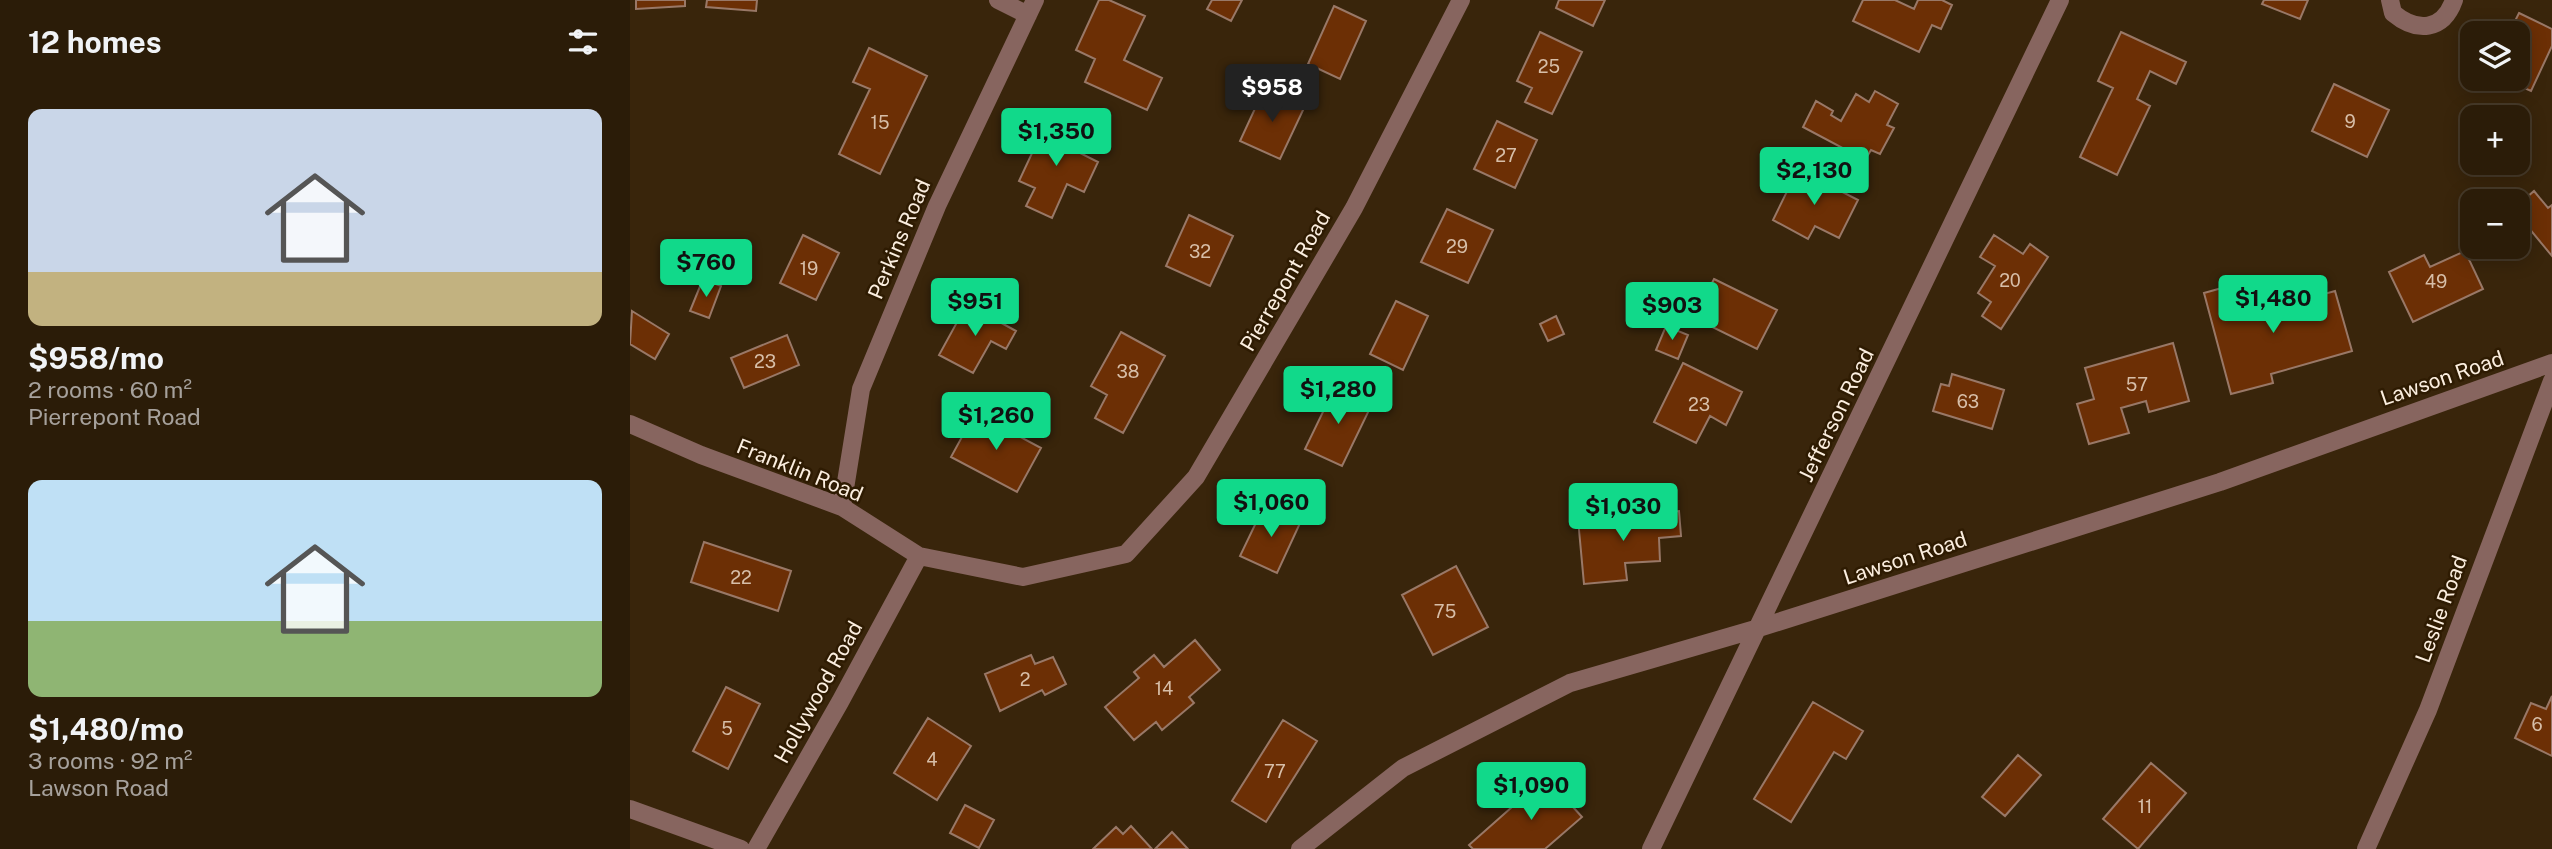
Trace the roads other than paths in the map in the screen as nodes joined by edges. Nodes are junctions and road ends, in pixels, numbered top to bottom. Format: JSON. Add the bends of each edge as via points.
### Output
{"nodes":[{"id":1,"x":998,"y":0,"type":"edge"},
{"id":2,"x":1461,"y":0,"type":"edge"},
{"id":3,"x":2060,"y":0,"type":"edge"},
{"id":4,"x":2390,"y":0,"type":"edge"},
{"id":5,"x":2454,"y":0,"type":"edge"},
{"id":6,"x":1032,"y":7,"type":"edge"},
{"id":7,"x":2552,"y":363,"type":"edge"},
{"id":8,"x":2552,"y":381,"type":"edge"},
{"id":9,"x":630,"y":424,"type":"edge"},
{"id":10,"x":842,"y":507,"type":"junction"},
{"id":11,"x":919,"y":556,"type":"junction"},
{"id":12,"x":1113,"y":557,"type":"joint"},
{"id":13,"x":1759,"y":628,"type":"junction"},
{"id":14,"x":630,"y":809,"type":"edge"},
{"id":15,"x":741,"y":849,"type":"edge"},
{"id":16,"x":756,"y":849,"type":"edge"},
{"id":17,"x":1300,"y":849,"type":"edge"},
{"id":18,"x":1651,"y":849,"type":"edge"},
{"id":19,"x":2366,"y":849,"type":"edge"}],
"edges":[{"from":1,"to":6,"type":"street"},
{"from":2,"to":12,"type":"street","name":"Pierrepont Road","via":[[1354,208],[1196,477],[1126,554]]},
{"from":3,"to":13,"type":"street","name":"Jefferson Road"},
{"from":4,"to":5,"type":"street","via":[[2393,13],[2403,21],[2427,26],[2440,23]]},
{"from":6,"to":10,"type":"street","name":"Perkins Road","via":[[937,206],[861,389]]},
{"from":7,"to":13,"type":"street","name":"Lawson Road","via":[[2220,482]]},
{"from":8,"to":19,"type":"street","name":"Leslie Road","via":[[2428,710]]},
{"from":9,"to":10,"type":"street","name":"Franklin Road"},
{"from":10,"to":11,"type":"street","name":"Franklin Road"},
{"from":11,"to":12,"type":"street","name":"Franklin Road","via":[[1023,576]]},
{"from":11,"to":16,"type":"street","name":"Hollywood Road"},
{"from":13,"to":17,"type":"street","name":"Lawson Road","via":[[1570,682],[1403,768]]},
{"from":13,"to":18,"type":"street","name":"Jefferson Road"},
{"from":14,"to":15,"type":"street"}]}
